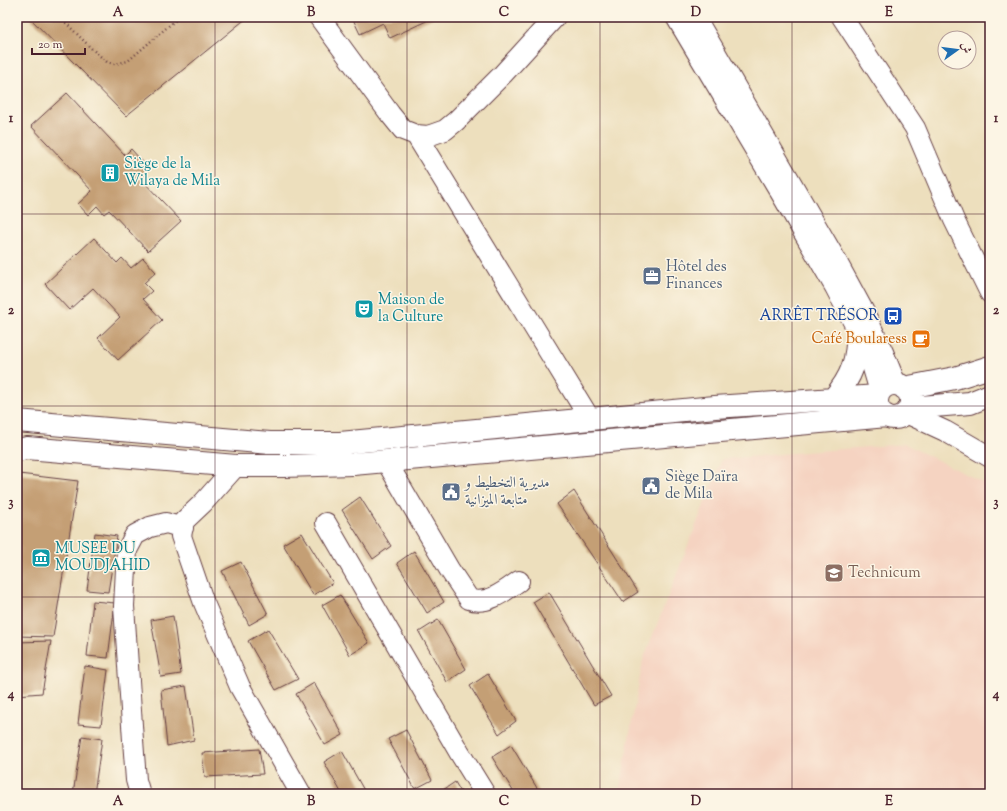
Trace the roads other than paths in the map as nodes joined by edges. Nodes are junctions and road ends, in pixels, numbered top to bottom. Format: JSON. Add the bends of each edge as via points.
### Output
{"nodes":[{"id":1,"x":318,"y":17,"type":"edge"},
{"id":2,"x":555,"y":17,"type":"edge"},
{"id":3,"x":676,"y":17,"type":"edge"},
{"id":4,"x":695,"y":17,"type":"edge"},
{"id":5,"x":842,"y":17,"type":"edge"},
{"id":6,"x":416,"y":135,"type":"junction"},
{"id":7,"x":990,"y":293,"type":"edge"},
{"id":8,"x":858,"y":331,"type":"junction"},
{"id":9,"x":990,"y":367,"type":"edge"},
{"id":10,"x":889,"y":390,"type":"junction"},
{"id":11,"x":990,"y":395,"type":"edge"},
{"id":12,"x":834,"y":399,"type":"junction"},
{"id":13,"x":900,"y":413,"type":"junction"},
{"id":14,"x":590,"y":419,"type":"junction"},
{"id":15,"x":17,"y":421,"type":"edge"},
{"id":16,"x":17,"y":450,"type":"edge"},
{"id":17,"x":990,"y":457,"type":"edge"},
{"id":18,"x":386,"y":460,"type":"junction"},
{"id":19,"x":236,"y":466,"type":"junction"},
{"id":20,"x":326,"y":523,"type":"dead end"},
{"id":21,"x":183,"y":528,"type":"junction"},
{"id":22,"x":519,"y":581,"type":"dead end"},
{"id":23,"x":140,"y":794,"type":"edge"},
{"id":24,"x":301,"y":794,"type":"edge"},
{"id":25,"x":485,"y":794,"type":"edge"}],
"edges":[{"from":1,"to":6,"type":"street","via":[[390,114],[404,130]]},
{"from":2,"to":6,"type":"street","via":[[456,121],[445,130],[428,136]]},
{"from":3,"to":8,"type":"street","via":[[783,196]]},
{"from":4,"to":10,"type":"street","via":[[863,310],[883,352]]},
{"from":5,"to":7,"type":"street","via":[[915,128],[954,220]]},
{"from":6,"to":14,"type":"street"},
{"from":8,"to":10,"type":"street"},
{"from":8,"to":12,"type":"main road","via":[[854,363],[846,382]]},
{"from":9,"to":10,"type":"main road","via":[[955,378]]},
{"from":10,"to":12,"type":"main road"},
{"from":10,"to":13,"type":"main road","via":[[907,391],[910,400]]},
{"from":10,"to":13,"type":"main road","via":[[877,406],[879,410]]},
{"from":11,"to":13,"type":"main road","via":[[970,402]]},
{"from":12,"to":14,"type":"main road"},
{"from":13,"to":17,"type":"street","via":[[945,430]]},
{"from":13,"to":18,"type":"main road"},
{"from":14,"to":15,"type":"main road","via":[[340,443],[277,443]]},
{"from":16,"to":19,"type":"main road","via":[[27,448]]},
{"from":18,"to":19,"type":"main road","via":[[353,464]]},
{"from":18,"to":22,"type":"street","via":[[469,599],[488,600]]},
{"from":19,"to":21,"type":"street","via":[[184,521]]},
{"from":20,"to":25,"type":"street"},
{"from":21,"to":23,"type":"street","via":[[166,523],[150,527],[135,535],[127,550],[124,606],[132,740]]},
{"from":21,"to":24,"type":"street","via":[[181,536],[204,603],[240,687]]}]}
